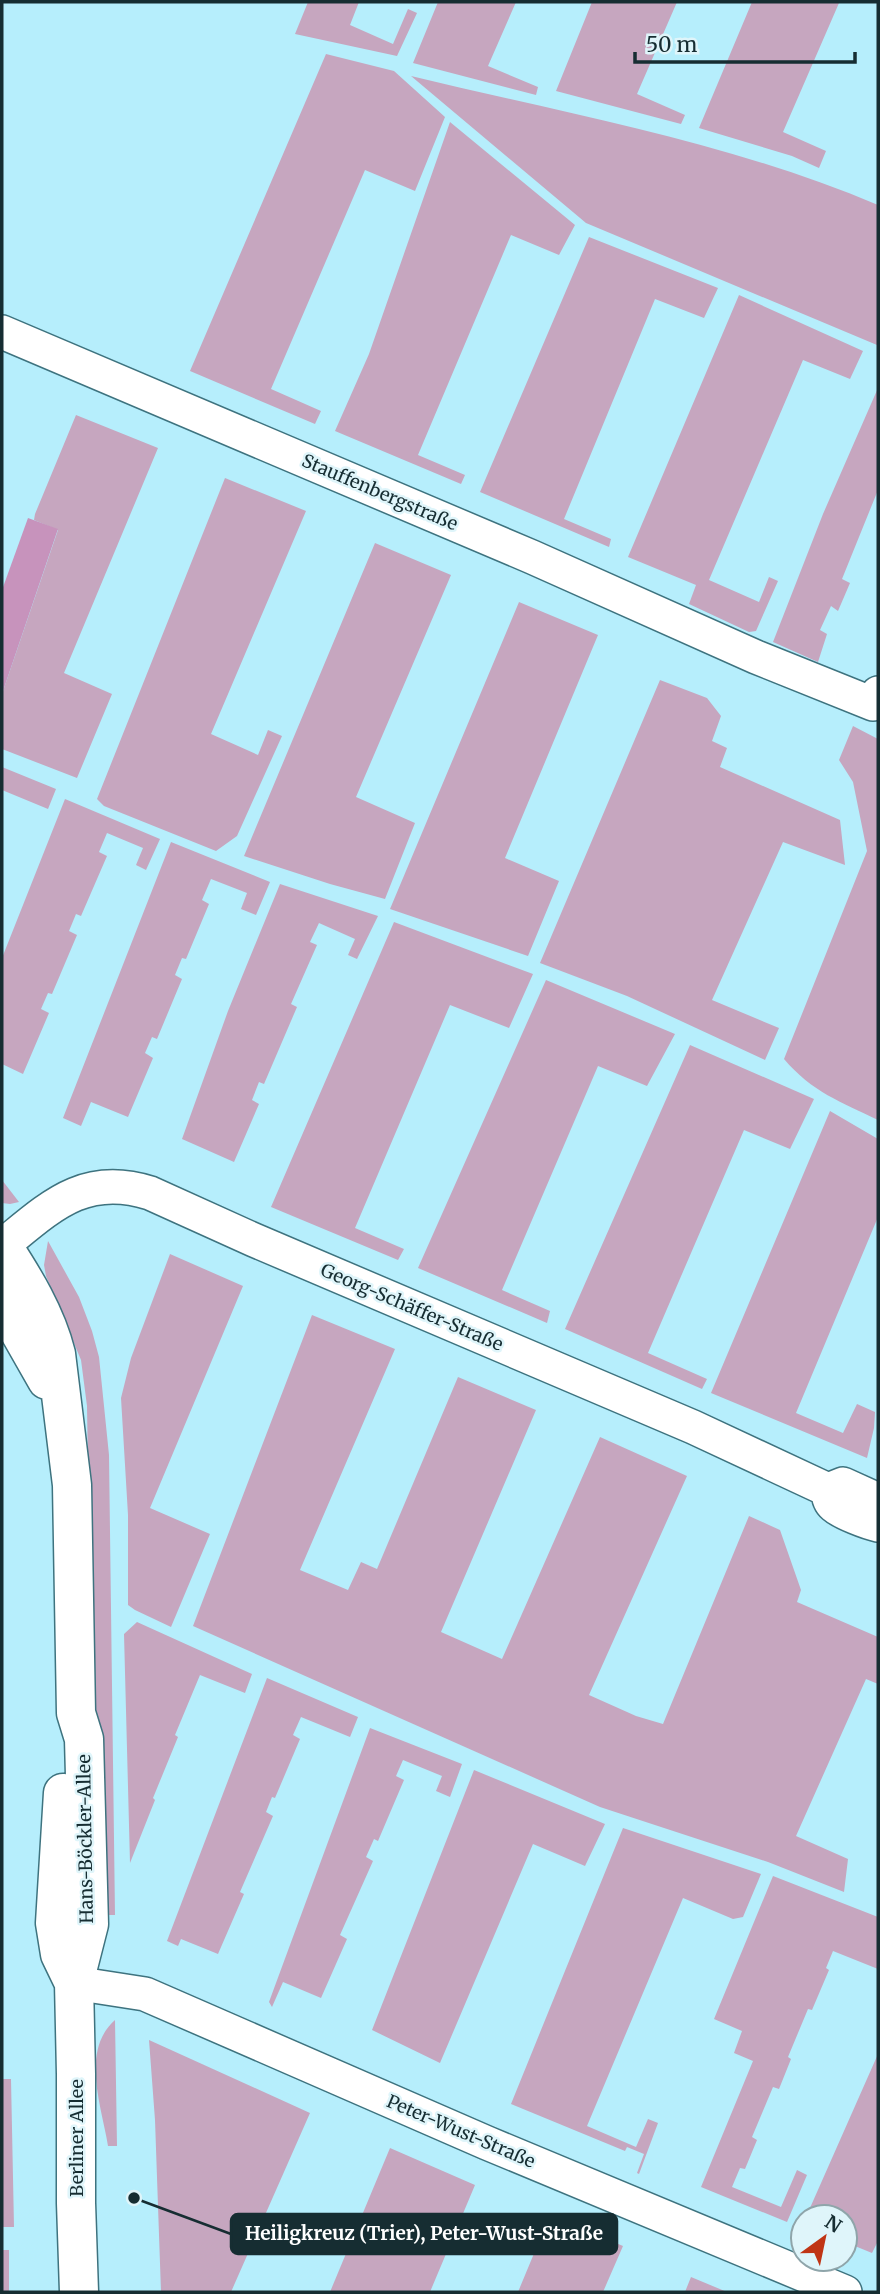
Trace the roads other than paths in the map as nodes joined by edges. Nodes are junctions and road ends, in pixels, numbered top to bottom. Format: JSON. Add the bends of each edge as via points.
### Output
{"nodes":[{"id":1,"x":2,"y":332,"type":"edge"},
{"id":2,"x":878,"y":693,"type":"edge"},
{"id":3,"x":2,"y":1246,"type":"edge"},
{"id":4,"x":2,"y":1301,"type":"edge"},
{"id":5,"x":61,"y":1406,"type":"junction"},
{"id":6,"x":828,"y":1490,"type":"junction"},
{"id":7,"x":878,"y":1500,"type":"edge"},
{"id":8,"x":878,"y":1525,"type":"edge"},
{"id":9,"x":74,"y":1983,"type":"junction"},
{"id":10,"x":79,"y":2292,"type":"edge"},
{"id":11,"x":845,"y":2292,"type":"edge"}],
"edges":[{"from":1,"to":2,"type":"street","name":"Stauffenbergstraße","via":[[756,657],[873,704]]},
{"from":3,"to":5,"type":"street","name":"Hans-Böckler-Allee","via":[[51,1334]]},
{"from":3,"to":6,"type":"street","name":"Georg-Schäffer-Straße","via":[[76,1192],[104,1185],[132,1187],[693,1427]]},
{"from":4,"to":5,"type":"street","name":"Hans-Böckler-Allee"},
{"from":5,"to":9,"type":"street","name":"Hans-Böckler-Allee","via":[[72,1485],[76,1713],[84,1739],[89,1924]]},
{"from":6,"to":7,"type":"street","name":"Georg-Schäffer-Straße","via":[[843,1484]]},
{"from":6,"to":8,"type":"street","name":"Georg-Schäffer-Straße","via":[[834,1506]]},
{"from":9,"to":10,"type":"street","name":"Berliner Allee"},
{"from":9,"to":11,"type":"street","name":"Peter-Wust-Straße","via":[[145,1994]]}]}
